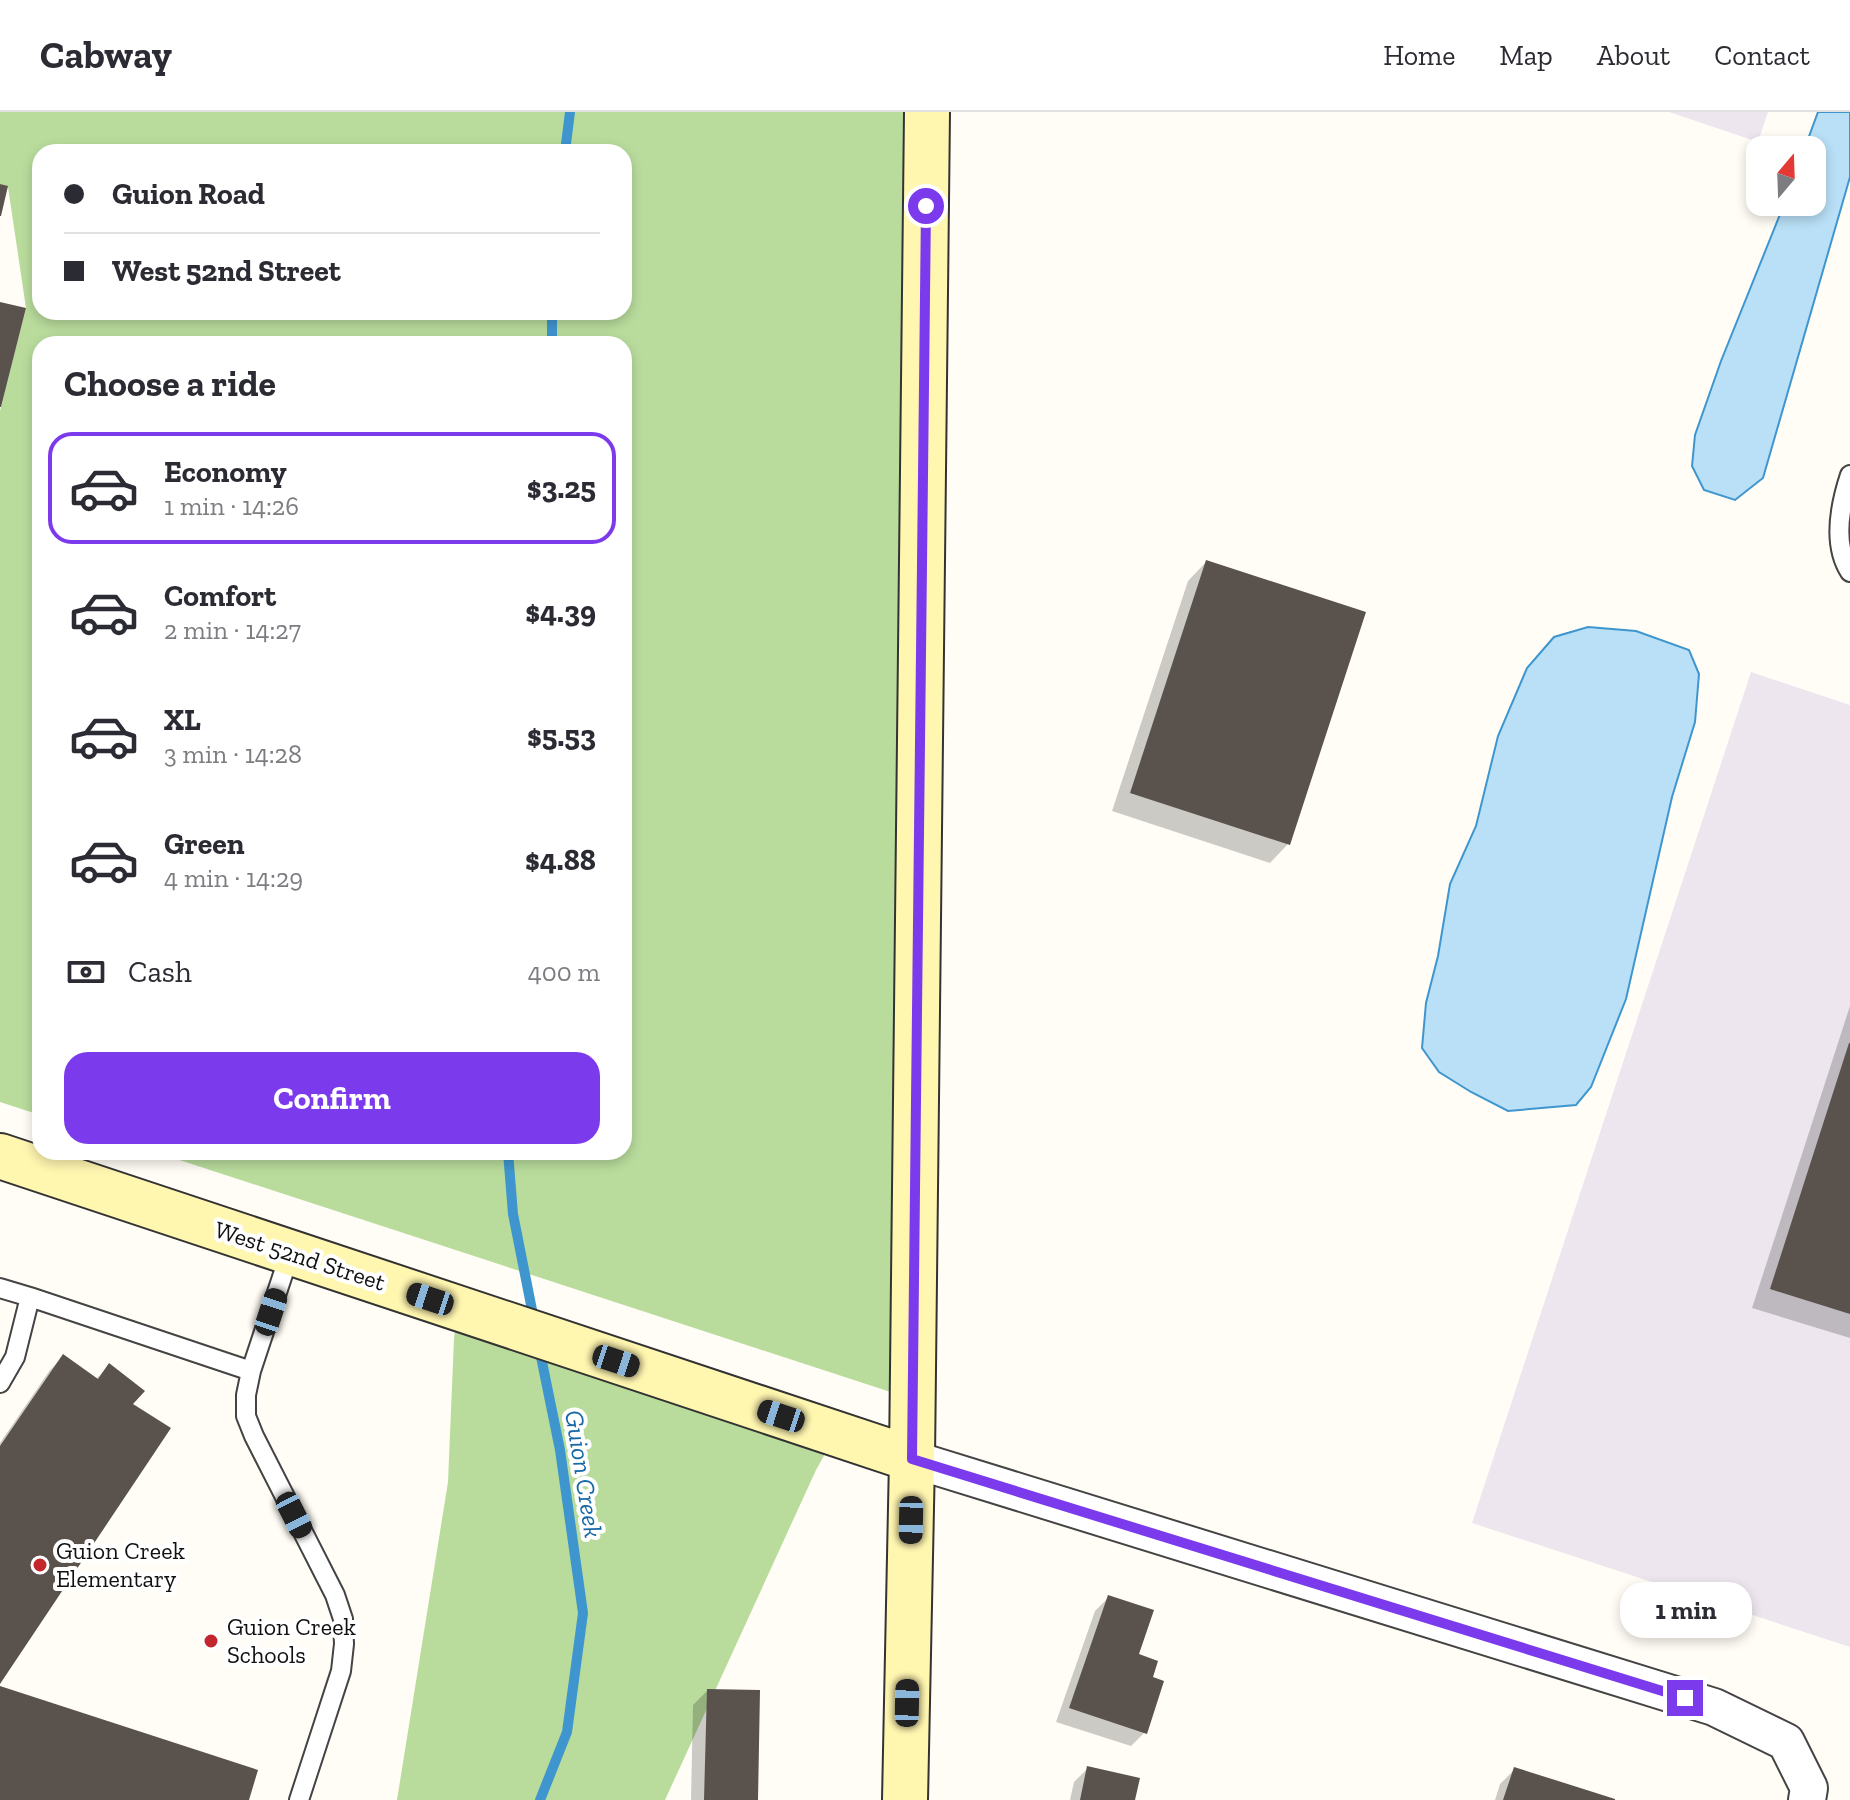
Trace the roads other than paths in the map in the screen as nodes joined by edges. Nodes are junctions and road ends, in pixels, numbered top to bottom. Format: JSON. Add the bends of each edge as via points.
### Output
{"nodes":[{"id":1,"x":927,"y":112,"type":"edge"},
{"id":2,"x":1850,"y":475,"type":"edge"},
{"id":3,"x":1850,"y":572,"type":"edge"},
{"id":4,"x":0,"y":1156,"type":"edge"},
{"id":5,"x":290,"y":1253,"type":"junction"},
{"id":6,"x":0,"y":1288,"type":"edge"},
{"id":7,"x":30,"y":1297,"type":"junction"},
{"id":8,"x":251,"y":1371,"type":"junction"},
{"id":9,"x":0,"y":1383,"type":"edge"},
{"id":10,"x":912,"y":1459,"type":"junction"},
{"id":11,"x":299,"y":1800,"type":"edge"},
{"id":12,"x":905,"y":1800,"type":"edge"},
{"id":13,"x":1807,"y":1800,"type":"edge"}],
"edges":[{"from":1,"to":10,"type":"street"},
{"from":2,"to":3,"type":"lane","via":[[1839,535]]},
{"from":4,"to":5,"type":"street","name":"West 52nd Street"},
{"from":5,"to":8,"type":"lane"},
{"from":5,"to":10,"type":"street","name":"West 52nd Street"},
{"from":6,"to":7,"type":"lane"},
{"from":7,"to":8,"type":"lane"},
{"from":7,"to":9,"type":"lane","via":[[15,1357]]},
{"from":8,"to":11,"type":"lane","via":[[246,1416],[343,1619],[341,1671]]},
{"from":10,"to":12,"type":"street"},
{"from":10,"to":13,"type":"street","name":"West 52nd Street","via":[[1714,1707],[1786,1742],[1809,1788]]}]}
